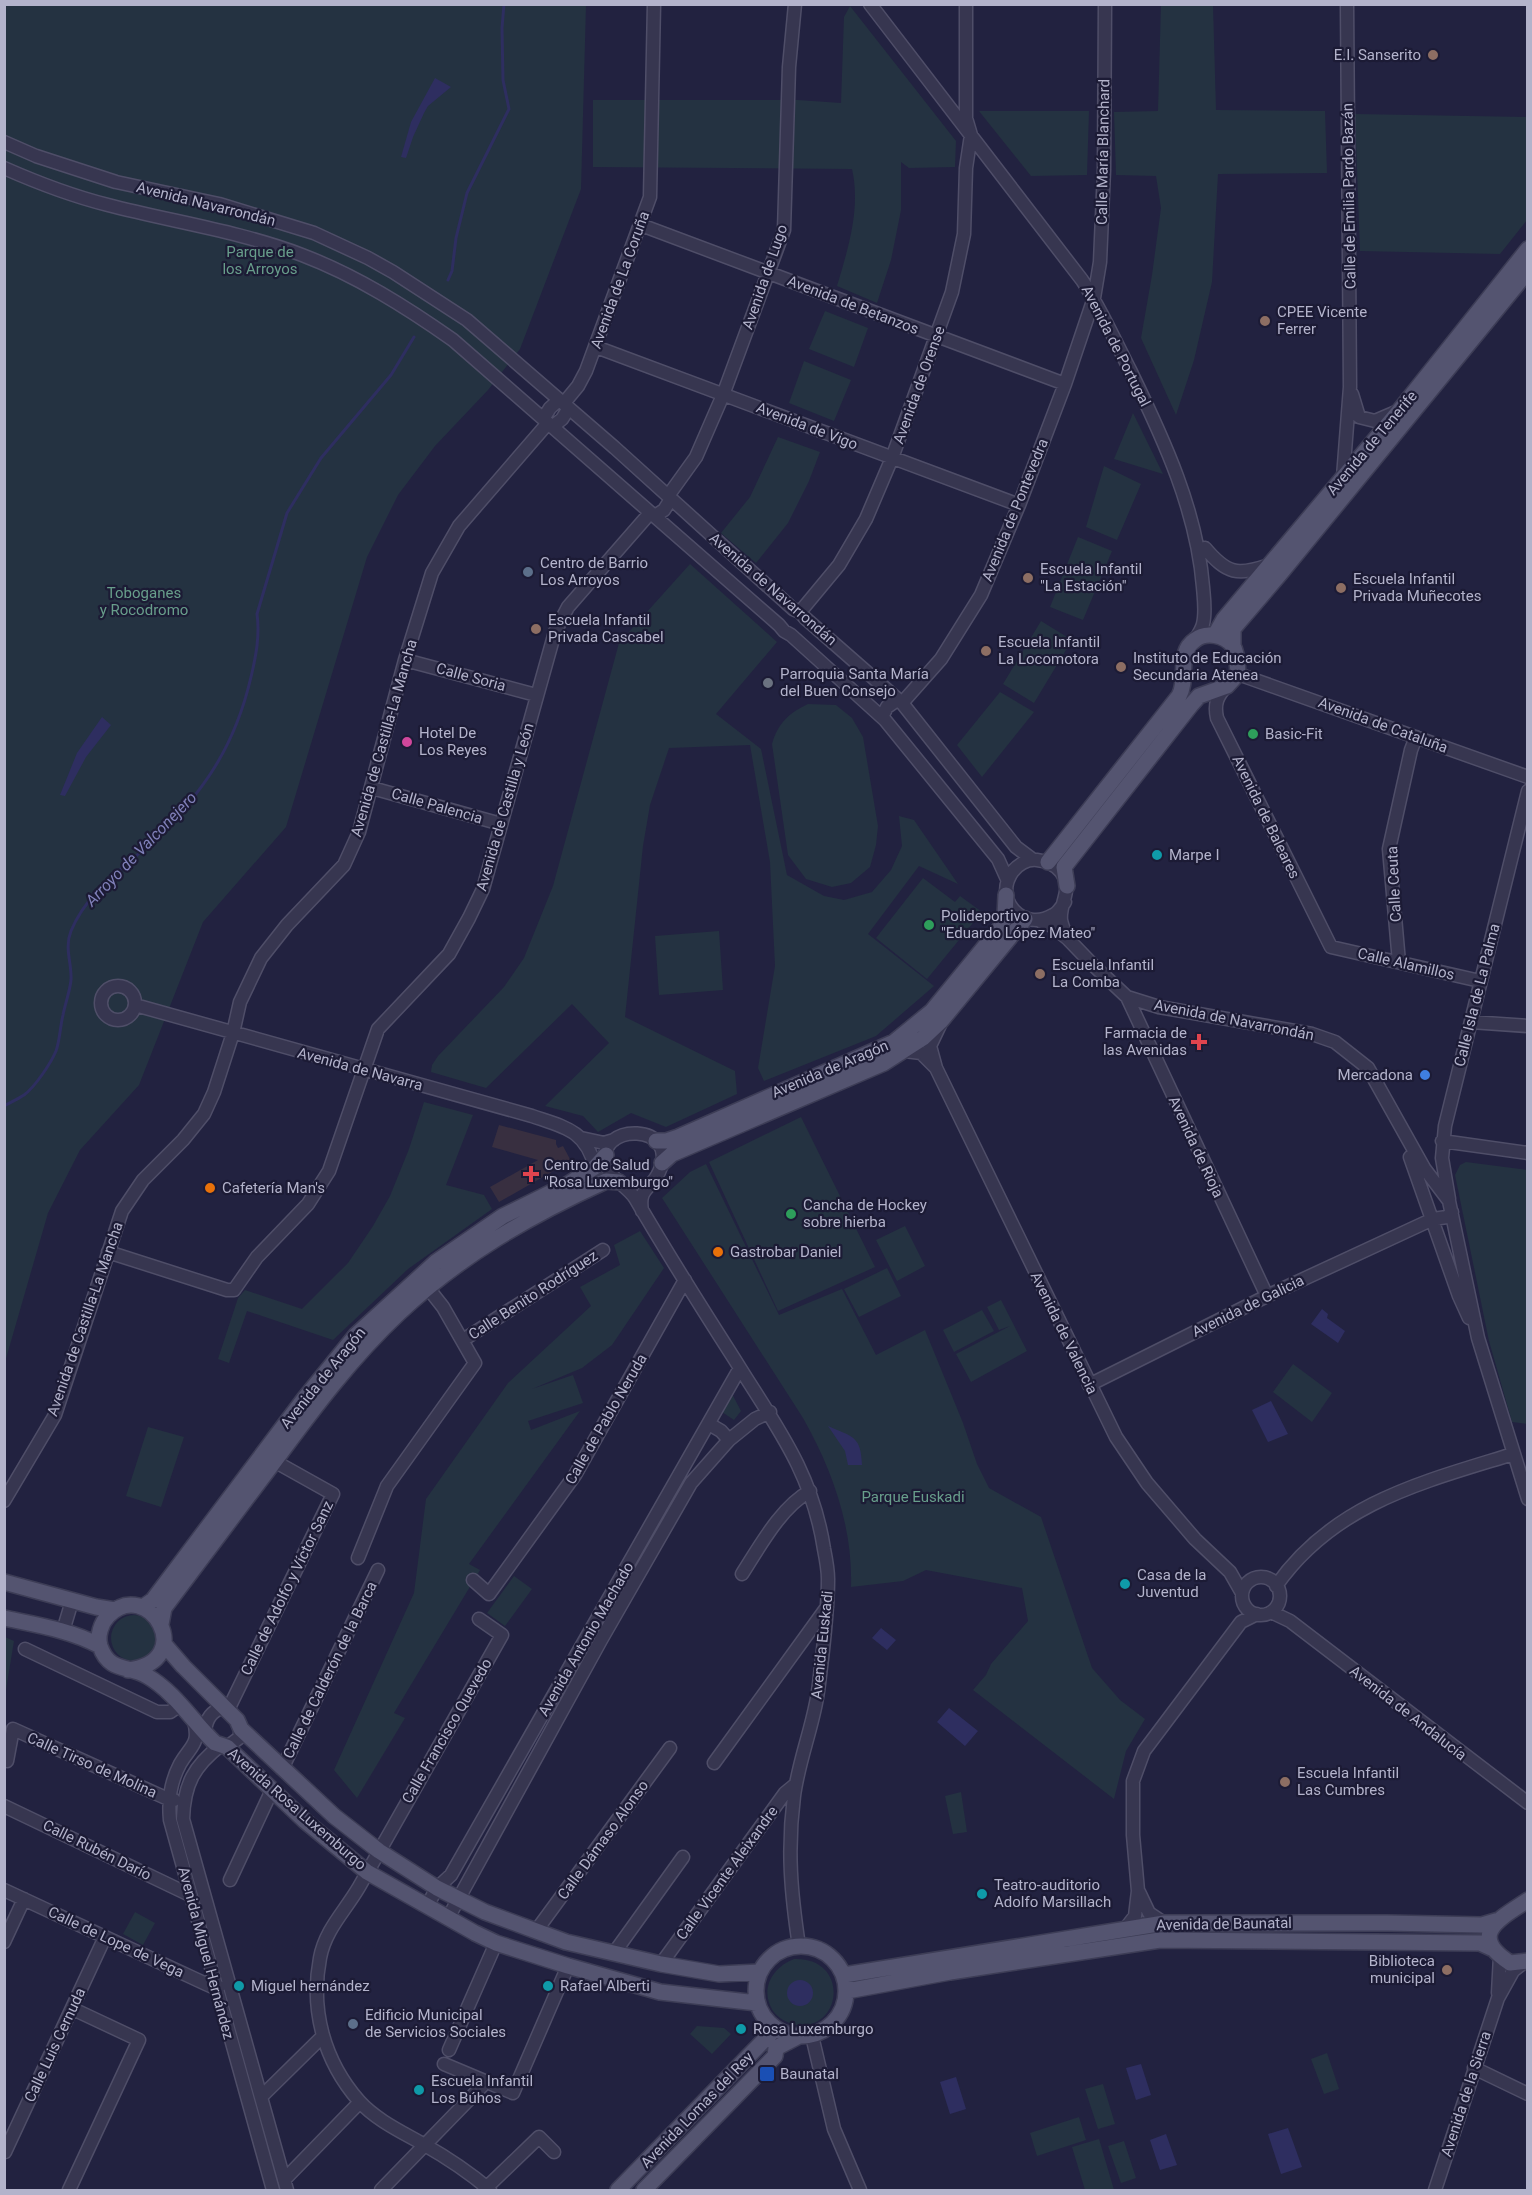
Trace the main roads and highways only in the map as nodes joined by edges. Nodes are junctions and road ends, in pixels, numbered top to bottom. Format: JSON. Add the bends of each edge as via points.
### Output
{"nodes":[{"id":1,"x":1527,"y":249,"type":"edge"},
{"id":2,"x":1527,"y":271,"type":"edge"},
{"id":3,"x":1213,"y":635,"type":"junction"},
{"id":4,"x":1233,"y":646,"type":"junction"},
{"id":5,"x":1185,"y":675,"type":"junction"},
{"id":6,"x":1209,"y":692,"type":"junction"},
{"id":7,"x":1048,"y":862,"type":"road end"},
{"id":8,"x":1067,"y":886,"type":"road end"},
{"id":9,"x":1006,"y":895,"type":"road end"},
{"id":10,"x":1025,"y":919,"type":"road end"},
{"id":11,"x":656,"y":1141,"type":"road end"},
{"id":12,"x":606,"y":1155,"type":"road end"},
{"id":13,"x":662,"y":1162,"type":"road end"},
{"id":14,"x":621,"y":1184,"type":"road end"},
{"id":15,"x":4,"y":1582,"type":"edge"},
{"id":16,"x":143,"y":1607,"type":"junction"},
{"id":17,"x":115,"y":1610,"type":"junction"},
{"id":18,"x":4,"y":1618,"type":"edge"},
{"id":19,"x":161,"y":1624,"type":"junction"},
{"id":20,"x":164,"y":1644,"type":"junction"},
{"id":21,"x":100,"y":1646,"type":"junction"},
{"id":22,"x":128,"y":1670,"type":"junction"},
{"id":23,"x":1527,"y":1900,"type":"edge"},
{"id":24,"x":1499,"y":1920,"type":"junction"},
{"id":25,"x":1496,"y":1952,"type":"junction"},
{"id":26,"x":1525,"y":1962,"type":"edge"},
{"id":27,"x":760,"y":1972,"type":"junction"},
{"id":28,"x":844,"y":1975,"type":"junction"},
{"id":29,"x":847,"y":1991,"type":"junction"},
{"id":30,"x":757,"y":2003,"type":"junction"},
{"id":31,"x":775,"y":2029,"type":"junction"},
{"id":32,"x":805,"y":2036,"type":"junction"},
{"id":33,"x":618,"y":2190,"type":"edge"},
{"id":34,"x":644,"y":2190,"type":"edge"}],
"edges":[{"from":1,"to":3,"type":"main road","name":"Avenida de Tenerife"},
{"from":2,"to":4,"type":"main road","name":"Avenida de Tenerife","via":[[1233,628]]},
{"from":3,"to":4,"type":"main road"},
{"from":3,"to":5,"type":"main road","via":[[1195,640],[1183,656]]},
{"from":4,"to":6,"type":"main road","via":[[1238,674],[1227,686]]},
{"from":5,"to":6,"type":"main road","via":[[1195,687]]},
{"from":5,"to":7,"type":"main road","via":[[1179,696]]},
{"from":6,"to":8,"type":"main road","via":[[1198,696],[1064,867]]},
{"from":9,"to":11,"type":"main road","name":"Avenida de Aragón","via":[[1000,928],[932,1011],[894,1042],[678,1137]]},
{"from":10,"to":13,"type":"main road","name":"Avenida de Aragón","via":[[941,1021],[904,1052]]},
{"from":12,"to":16,"type":"main road","name":"Avenida de Aragón","via":[[568,1184],[503,1216],[468,1239],[436,1262],[363,1328],[297,1408],[153,1600]]},
{"from":14,"to":19,"type":"main road","name":"Avenida de Aragón","via":[[606,1181],[513,1227],[400,1312],[356,1356],[314,1407],[164,1608]]},
{"from":15,"to":17,"type":"main road"},
{"from":16,"to":17,"type":"main road"},
{"from":16,"to":19,"type":"main road"},
{"from":17,"to":21,"type":"main road","via":[[102,1625]]},
{"from":18,"to":21,"type":"main road","via":[[63,1631]]},
{"from":19,"to":20,"type":"main road"},
{"from":20,"to":22,"type":"main road","via":[[155,1660],[140,1669]]},
{"from":20,"to":27,"type":"main road","name":"Avenida Rosa Luxemburgo","via":[[237,1720],[241,1729],[334,1816],[437,1888],[485,1912],[566,1942],[718,1974]]},
{"from":21,"to":22,"type":"main road","name":"Avenida Rosa Luxemburgo","via":[[107,1660]]},
{"from":22,"to":30,"type":"main road","name":"Avenida Rosa Luxemburgo","via":[[146,1675],[163,1688],[215,1743],[224,1746],[367,1872],[448,1918],[496,1943],[660,1992]]},
{"from":23,"to":24,"type":"main road"},
{"from":24,"to":25,"type":"main road","via":[[1489,1938]]},
{"from":24,"to":28,"type":"main road","name":"Avenida de Baunatal","via":[[1482,1925],[1164,1923]]},
{"from":25,"to":26,"type":"main road","name":"Avenida de Baunatal","via":[[1510,1963]]},
{"from":25,"to":29,"type":"main road","name":"Avenida de Baunatal","via":[[1480,1943],[1160,1940]]},
{"from":27,"to":28,"type":"main road","via":[[783,1950],[799,1946],[826,1953]]},
{"from":27,"to":30,"type":"main road"},
{"from":28,"to":29,"type":"main road"},
{"from":29,"to":32,"type":"main road","via":[[837,2019],[826,2030]]},
{"from":30,"to":31,"type":"main road"},
{"from":31,"to":32,"type":"main road"},
{"from":31,"to":33,"type":"main road","name":"Avenida Lomas del Rey"},
{"from":32,"to":34,"type":"main road","name":"Avenida Lomas del Rey","via":[[776,2048],[775,2056]]}]}
